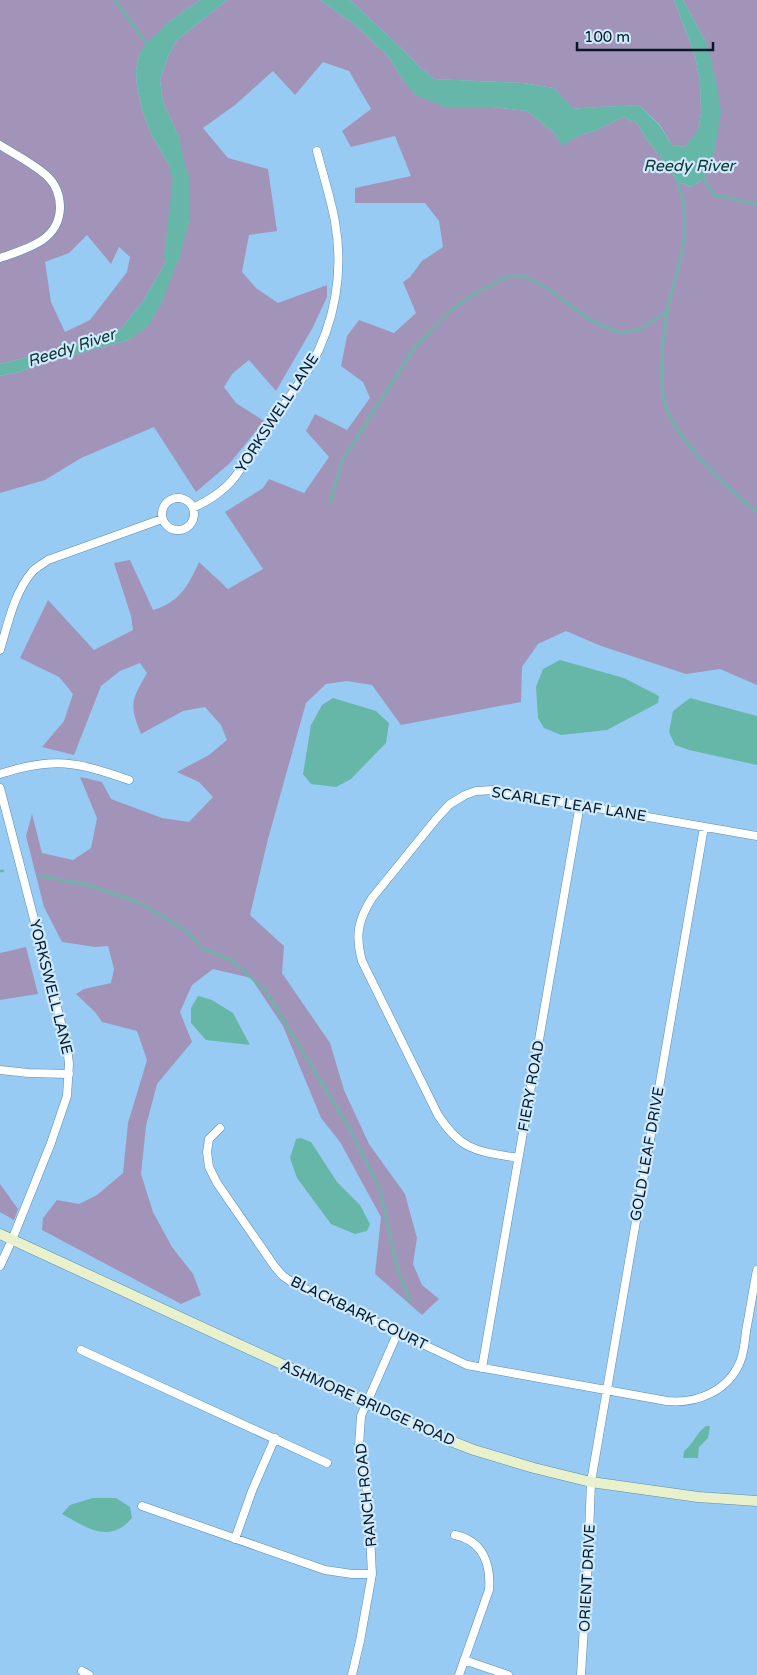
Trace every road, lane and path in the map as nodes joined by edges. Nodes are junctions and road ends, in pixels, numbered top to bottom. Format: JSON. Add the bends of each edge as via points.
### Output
{"nodes":[{"id":1,"x":0,"y":145,"type":"edge"},
{"id":2,"x":317,"y":151,"type":"dead end"},
{"id":3,"x":0,"y":258,"type":"edge"},
{"id":4,"x":193,"y":508,"type":"junction"},
{"id":5,"x":162,"y":519,"type":"junction"},
{"id":6,"x":0,"y":650,"type":"edge"},
{"id":7,"x":0,"y":774,"type":"edge"},
{"id":8,"x":129,"y":780,"type":"dead end"},
{"id":9,"x":0,"y":788,"type":"edge"},
{"id":10,"x":580,"y":804,"type":"junction"},
{"id":11,"x":704,"y":827,"type":"junction"},
{"id":12,"x":757,"y":836,"type":"edge"},
{"id":13,"x":0,"y":1070,"type":"edge"},
{"id":14,"x":69,"y":1074,"type":"junction"},
{"id":15,"x":220,"y":1128,"type":"dead end"},
{"id":16,"x":518,"y":1158,"type":"junction"},
{"id":17,"x":0,"y":1234,"type":"edge"},
{"id":18,"x":12,"y":1240,"type":"junction"},
{"id":19,"x":0,"y":1266,"type":"edge"},
{"id":20,"x":757,"y":1270,"type":"edge"},
{"id":21,"x":398,"y":1332,"type":"junction"},
{"id":22,"x":80,"y":1350,"type":"dead end"},
{"id":23,"x":482,"y":1368,"type":"junction"},
{"id":24,"x":606,"y":1390,"type":"junction"},
{"id":25,"x":366,"y":1403,"type":"junction"},
{"id":26,"x":275,"y":1438,"type":"junction"},
{"id":27,"x":327,"y":1463,"type":"dead end"},
{"id":28,"x":591,"y":1482,"type":"junction"},
{"id":29,"x":757,"y":1501,"type":"edge"},
{"id":30,"x":142,"y":1506,"type":"dead end"},
{"id":31,"x":455,"y":1535,"type":"dead end"},
{"id":32,"x":235,"y":1539,"type":"junction"},
{"id":33,"x":372,"y":1574,"type":"junction"},
{"id":34,"x":464,"y":1660,"type":"junction"},
{"id":35,"x":352,"y":1675,"type":"edge"},
{"id":36,"x":459,"y":1675,"type":"edge"},
{"id":37,"x":508,"y":1675,"type":"edge"},
{"id":38,"x":581,"y":1675,"type":"edge"}],
"edges":[{"from":1,"to":3,"type":"street","via":[[46,175],[54,185],[60,204],[58,221],[50,234],[31,247]]},
{"from":2,"to":4,"type":"street","name":"YORKSWELL LANE","via":[[335,220],[338,246],[335,304],[326,332],[310,367],[235,478],[212,498]]},
{"from":4,"to":5,"type":"street","via":[[182,498],[171,499],[163,507]]},
{"from":4,"to":5,"type":"street","via":[[193,520],[182,530],[171,529]]},
{"from":5,"to":6,"type":"street","via":[[48,560],[34,571],[16,600]]},
{"from":7,"to":8,"type":"street","via":[[46,762],[64,762]]},
{"from":9,"to":14,"type":"street","name":"YORKSWELL LANE","via":[[68,1046]]},
{"from":10,"to":11,"type":"street","name":"SCARLET LEAF LANE"},
{"from":10,"to":16,"type":"street","name":"FIERY ROAD"},
{"from":10,"to":16,"type":"street","name":"SCARLET LEAF LANE","via":[[494,790],[476,791],[456,800],[437,818],[372,898],[358,929],[362,961],[446,1127],[468,1147]]},
{"from":11,"to":12,"type":"street","name":"SCARLET LEAF LANE"},
{"from":11,"to":24,"type":"street","name":"GOLD LEAF DRIVE"},
{"from":13,"to":14,"type":"street"},
{"from":14,"to":18,"type":"street","name":"YORKSWELL LANE","via":[[66,1096],[51,1143]]},
{"from":15,"to":21,"type":"street","name":"BLACKBARK COURT","via":[[209,1140],[209,1167],[221,1190],[275,1267],[293,1283]]},
{"from":16,"to":23,"type":"street","name":"FIERY ROAD"},
{"from":17,"to":18,"type":"main road","name":"ASHMORE BRIDGE ROAD"},
{"from":18,"to":19,"type":"street","name":"YORKSWELL LANE"},
{"from":18,"to":25,"type":"main road","name":"ASHMORE BRIDGE ROAD"},
{"from":20,"to":24,"type":"street","name":"BLACKBARK COURT","via":[[741,1361],[715,1391],[699,1399],[678,1402]]},
{"from":21,"to":23,"type":"street","name":"BLACKBARK COURT","via":[[460,1362]]},
{"from":21,"to":25,"type":"street","name":"RANCH ROAD"},
{"from":22,"to":26,"type":"street"},
{"from":23,"to":24,"type":"street","name":"BLACKBARK COURT"},
{"from":24,"to":28,"type":"street","name":"GOLD LEAF DRIVE"},
{"from":25,"to":28,"type":"main road","name":"ASHMORE BRIDGE ROAD","via":[[474,1450]]},
{"from":25,"to":33,"type":"street","name":"RANCH ROAD","via":[[361,1416],[359,1446],[368,1497]]},
{"from":26,"to":27,"type":"street"},
{"from":26,"to":32,"type":"street"},
{"from":28,"to":29,"type":"main road","name":"ASHMORE BRIDGE ROAD","via":[[698,1498]]},
{"from":28,"to":38,"type":"street","name":"ORIENT DRIVE"},
{"from":30,"to":32,"type":"street"},
{"from":31,"to":34,"type":"street","via":[[466,1538],[479,1550],[490,1575],[489,1590]]},
{"from":32,"to":33,"type":"street","via":[[325,1570]]},
{"from":33,"to":35,"type":"street","name":"RANCH ROAD"},
{"from":34,"to":36,"type":"street"},
{"from":34,"to":37,"type":"street"}]}
